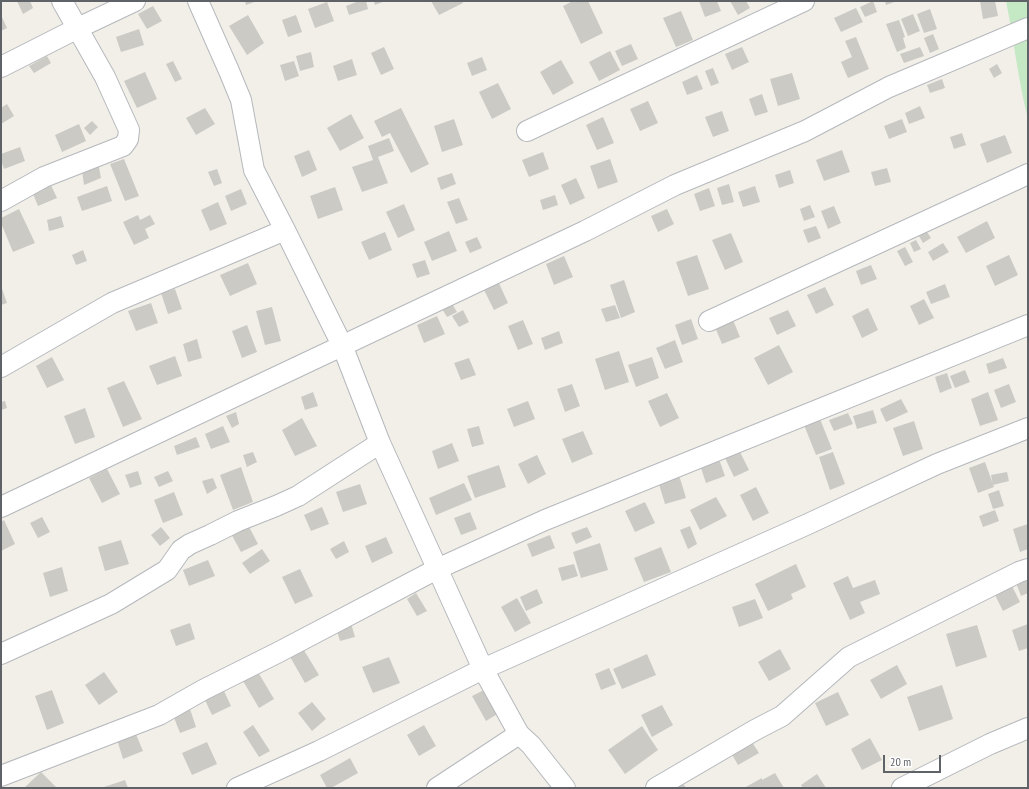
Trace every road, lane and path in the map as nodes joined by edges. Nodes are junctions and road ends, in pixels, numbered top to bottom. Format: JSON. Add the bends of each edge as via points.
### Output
{"nodes":[{"id":1,"x":62,"y":1,"type":"edge"},
{"id":2,"x":135,"y":1,"type":"edge"},
{"id":3,"x":198,"y":1,"type":"edge"},
{"id":4,"x":804,"y":1,"type":"edge"},
{"id":5,"x":78,"y":28,"type":"junction"},
{"id":6,"x":1028,"y":28,"type":"edge"},
{"id":7,"x":1,"y":67,"type":"edge"},
{"id":8,"x":527,"y":131,"type":"dead end"},
{"id":9,"x":1028,"y":174,"type":"edge"},
{"id":10,"x":1,"y":201,"type":"edge"},
{"id":11,"x":285,"y":230,"type":"junction"},
{"id":12,"x":709,"y":321,"type":"dead end"},
{"id":13,"x":1028,"y":325,"type":"edge"},
{"id":14,"x":342,"y":345,"type":"junction"},
{"id":15,"x":1,"y":367,"type":"edge"},
{"id":16,"x":1028,"y":428,"type":"edge"},
{"id":17,"x":380,"y":443,"type":"junction"},
{"id":18,"x":1,"y":507,"type":"edge"},
{"id":19,"x":437,"y":568,"type":"junction"},
{"id":20,"x":1028,"y":569,"type":"edge"},
{"id":21,"x":1,"y":654,"type":"edge"},
{"id":22,"x":483,"y":668,"type":"junction"},
{"id":23,"x":1028,"y":728,"type":"edge"},
{"id":24,"x":520,"y":734,"type":"junction"},
{"id":25,"x":1,"y":776,"type":"edge"},
{"id":26,"x":237,"y":788,"type":"edge"},
{"id":27,"x":437,"y":788,"type":"edge"},
{"id":28,"x":565,"y":788,"type":"edge"},
{"id":29,"x":656,"y":788,"type":"edge"},
{"id":30,"x":902,"y":788,"type":"edge"}],
"edges":[{"from":1,"to":5,"type":"street"},
{"from":2,"to":5,"type":"street"},
{"from":3,"to":11,"type":"street","via":[[241,100],[254,170]]},
{"from":4,"to":8,"type":"street"},
{"from":5,"to":7,"type":"street"},
{"from":5,"to":10,"type":"street","via":[[130,130],[128,139],[123,146],[44,177]]},
{"from":6,"to":14,"type":"street","via":[[894,85],[804,131],[675,185],[586,231]]},
{"from":9,"to":12,"type":"street"},
{"from":11,"to":14,"type":"street"},
{"from":11,"to":15,"type":"street","via":[[112,303]]},
{"from":13,"to":19,"type":"street","via":[[545,520]]},
{"from":14,"to":17,"type":"street"},
{"from":14,"to":18,"type":"street"},
{"from":16,"to":22,"type":"street","via":[[937,464]]},
{"from":17,"to":19,"type":"street"},
{"from":17,"to":21,"type":"street","via":[[298,496],[190,544],[181,550],[167,570],[111,604]]},
{"from":19,"to":22,"type":"street"},
{"from":19,"to":25,"type":"street","via":[[159,715]]},
{"from":20,"to":29,"type":"street","via":[[849,658],[782,716]]},
{"from":22,"to":24,"type":"street"},
{"from":22,"to":26,"type":"street","via":[[319,751]]},
{"from":23,"to":30,"type":"street"},
{"from":24,"to":27,"type":"street"},
{"from":24,"to":28,"type":"street"}]}
